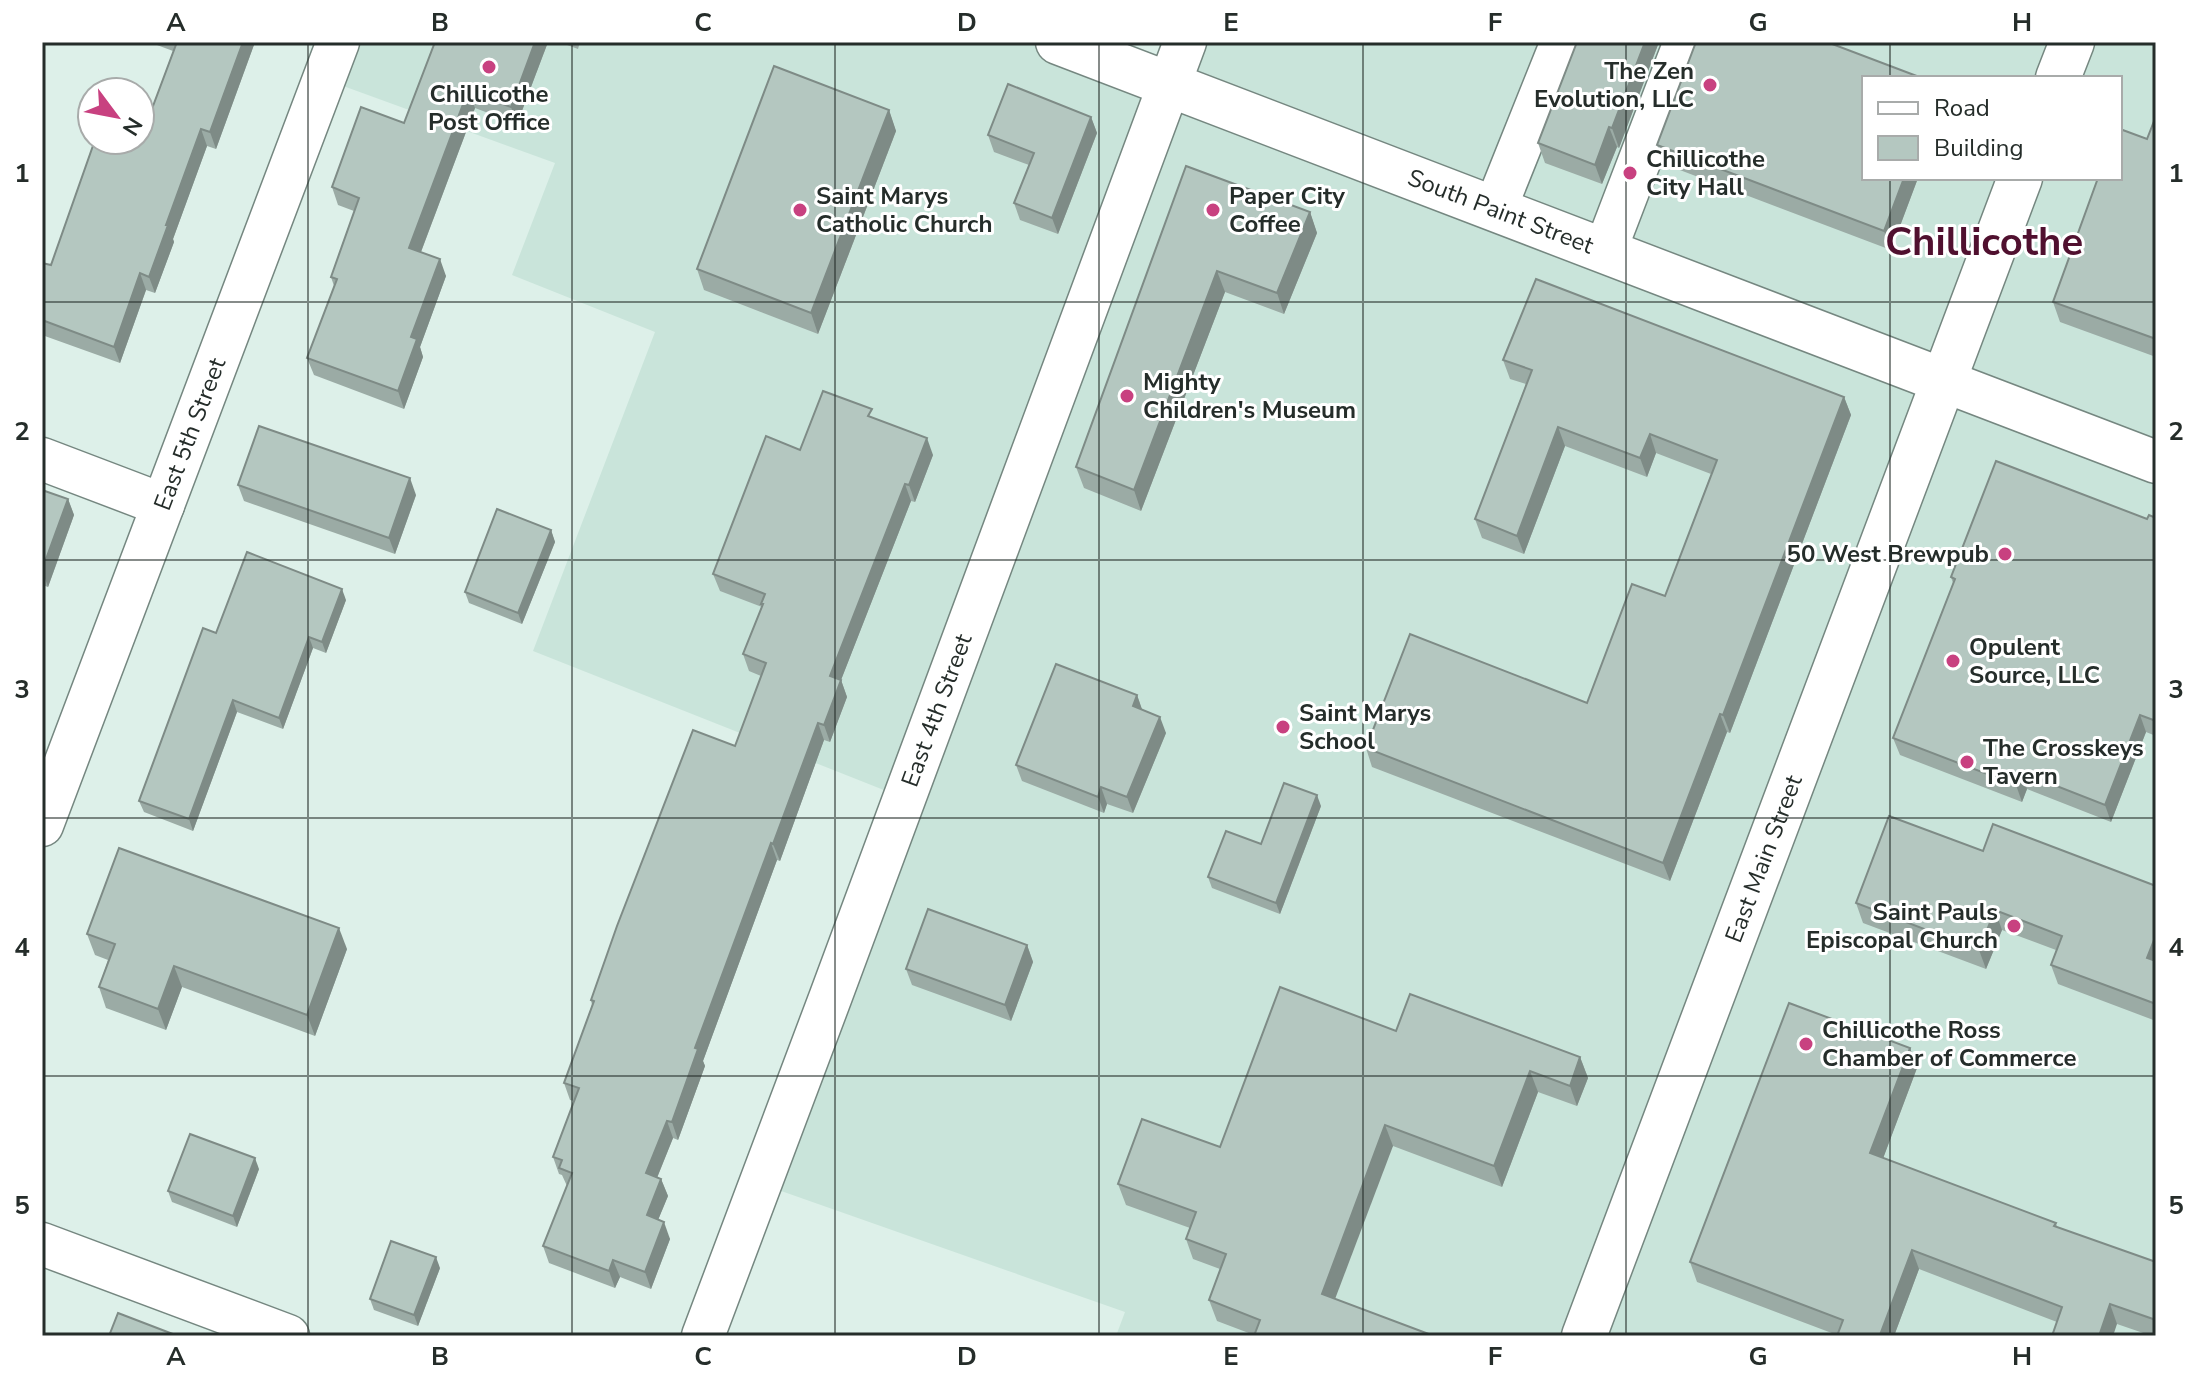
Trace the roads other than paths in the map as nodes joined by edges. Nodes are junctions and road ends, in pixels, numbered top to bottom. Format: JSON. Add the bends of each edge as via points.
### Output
{"nodes":[{"id":1,"x":338,"y":42,"type":"edge"},
{"id":2,"x":1058,"y":42,"type":"edge"},
{"id":3,"x":1185,"y":42,"type":"edge"},
{"id":4,"x":1562,"y":42,"type":"edge"},
{"id":5,"x":1685,"y":42,"type":"edge"},
{"id":6,"x":2072,"y":42,"type":"edge"},
{"id":7,"x":2059,"y":76,"type":"edge"},
{"id":8,"x":1169,"y":85,"type":"junction"},
{"id":9,"x":2019,"y":180,"type":"edge"},
{"id":10,"x":1495,"y":209,"type":"junction"},
{"id":11,"x":1605,"y":251,"type":"junction"},
{"id":12,"x":1944,"y":381,"type":"junction"},
{"id":13,"x":42,"y":459,"type":"edge"},
{"id":14,"x":2156,"y":462,"type":"edge"},
{"id":15,"x":163,"y":505,"type":"junction"},
{"id":16,"x":42,"y":825,"type":"edge"},
{"id":17,"x":42,"y":1244,"type":"edge"},
{"id":18,"x":288,"y":1336,"type":"edge"},
{"id":19,"x":703,"y":1336,"type":"edge"},
{"id":20,"x":1584,"y":1336,"type":"edge"}],
"edges":[{"from":1,"to":15,"type":"street","name":"East 5th Street"},
{"from":2,"to":8,"type":"main road","name":"South Paint Street"},
{"from":3,"to":8,"type":"street","name":"East 4th Street"},
{"from":4,"to":10,"type":"street"},
{"from":5,"to":11,"type":"street"},
{"from":6,"to":7,"type":"main road"},
{"from":8,"to":10,"type":"main road","name":"South Paint Street"},
{"from":8,"to":19,"type":"street","name":"East 4th Street"},
{"from":9,"to":12,"type":"main road","name":"East Main Street"},
{"from":10,"to":11,"type":"main road","name":"South Paint Street"},
{"from":11,"to":12,"type":"main road","name":"South Paint Street"},
{"from":12,"to":14,"type":"street"},
{"from":12,"to":20,"type":"main road","name":"East Main Street"},
{"from":13,"to":15,"type":"street"},
{"from":15,"to":16,"type":"street","name":"East 5th Street"},
{"from":17,"to":18,"type":"street"}]}
